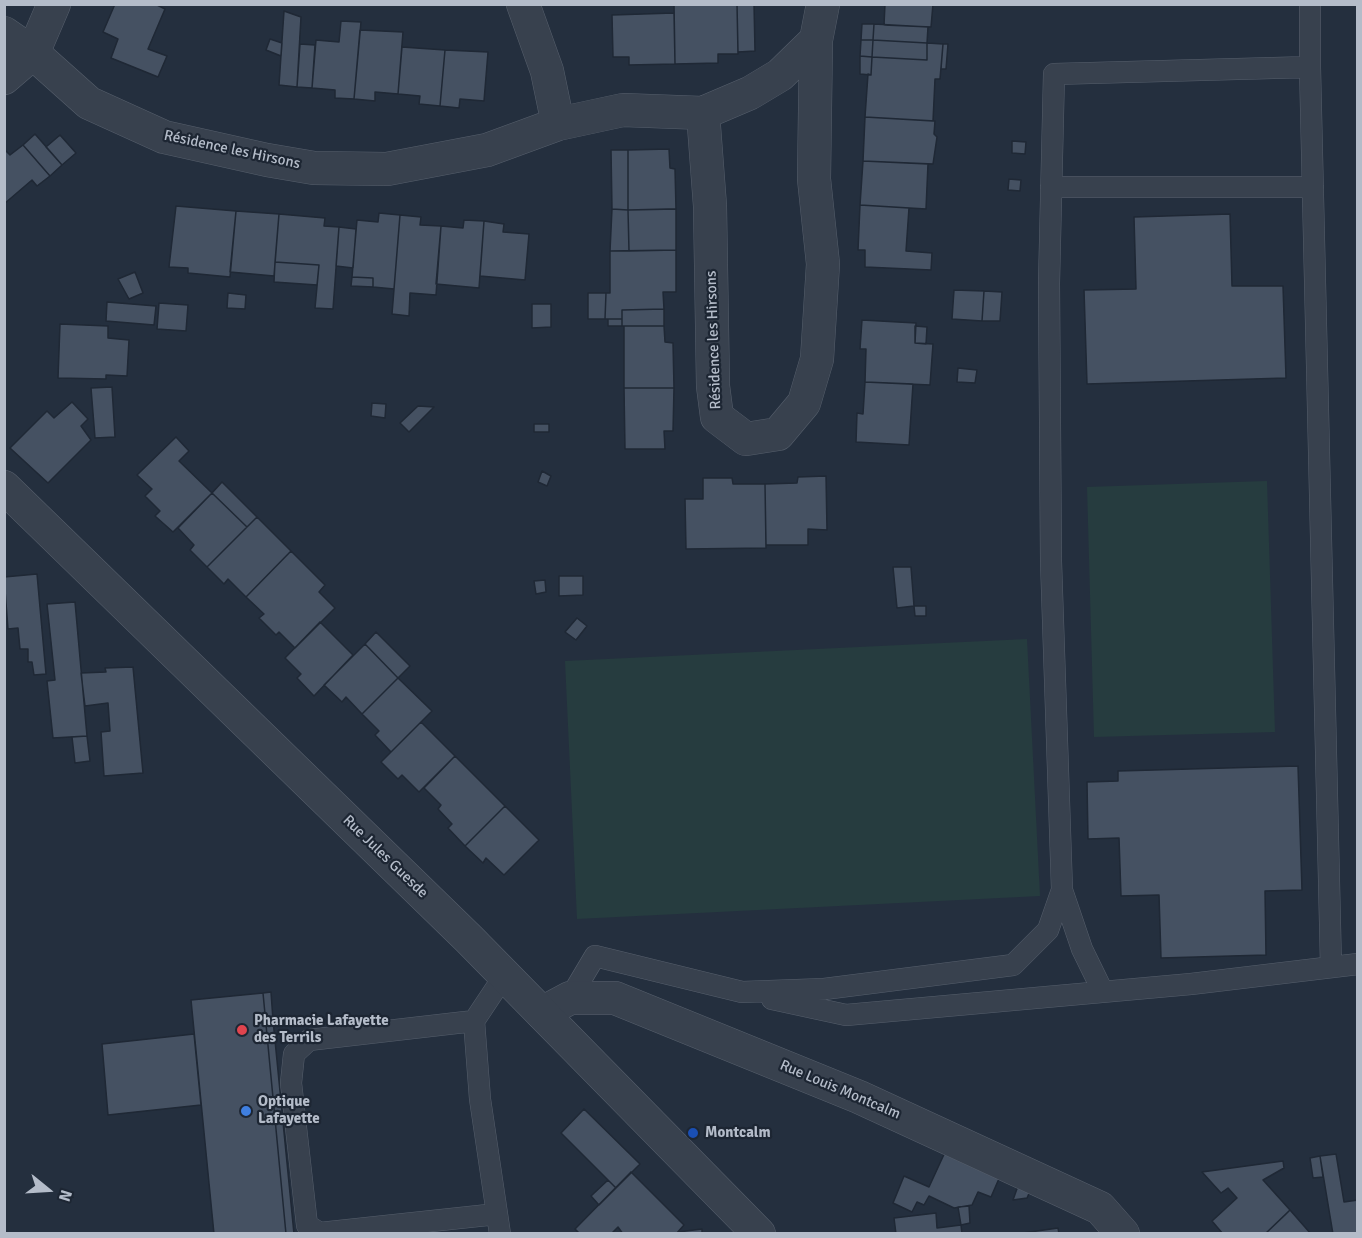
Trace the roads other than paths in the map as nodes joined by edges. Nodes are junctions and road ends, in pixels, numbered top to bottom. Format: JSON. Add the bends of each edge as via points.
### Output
{"nodes":[{"id":1,"x":54,"y":4,"type":"edge"},
{"id":2,"x":523,"y":4,"type":"edge"},
{"id":3,"x":823,"y":4,"type":"edge"},
{"id":4,"x":1310,"y":4,"type":"edge"},
{"id":5,"x":4,"y":33,"type":"edge"},
{"id":6,"x":816,"y":40,"type":"junction"},
{"id":7,"x":33,"y":53,"type":"junction"},
{"id":8,"x":1310,"y":67,"type":"junction"},
{"id":9,"x":4,"y":78,"type":"edge"},
{"id":10,"x":703,"y":112,"type":"junction"},
{"id":11,"x":558,"y":124,"type":"junction"},
{"id":12,"x":1051,"y":187,"type":"junction"},
{"id":13,"x":1313,"y":187,"type":"junction"},
{"id":14,"x":4,"y":487,"type":"edge"},
{"id":15,"x":1062,"y":890,"type":"junction"},
{"id":16,"x":1358,"y":964,"type":"edge"},
{"id":17,"x":1331,"y":966,"type":"junction"},
{"id":18,"x":504,"y":975,"type":"junction"},
{"id":19,"x":742,"y":992,"type":"junction"},
{"id":20,"x":1103,"y":992,"type":"junction"},
{"id":21,"x":570,"y":998,"type":"junction"},
{"id":22,"x":542,"y":1013,"type":"junction"},
{"id":23,"x":474,"y":1021,"type":"junction"},
{"id":24,"x":498,"y":1224,"type":"edge"},
{"id":25,"x":759,"y":1233,"type":"edge"},
{"id":26,"x":1123,"y":1233,"type":"edge"}],
"edges":[{"from":1,"to":7,"type":"street"},
{"from":2,"to":11,"type":"street","via":[[547,71]]},
{"from":3,"to":6,"type":"street","name":"Résidence les Hirsons"},
{"from":4,"to":8,"type":"lane"},
{"from":5,"to":7,"type":"street","name":"Résidence les Hirsons"},
{"from":6,"to":10,"type":"street","name":"Résidence les Hirsons","via":[[780,75],[750,93]]},
{"from":6,"to":10,"type":"street","name":"Résidence les Hirsons","via":[[814,179],[823,264],[817,359],[804,403],[778,434],[746,439],[717,417]]},
{"from":7,"to":9,"type":"street"},
{"from":7,"to":11,"type":"street","name":"Résidence les Hirsons","via":[[89,103],[164,137],[314,168],[398,167],[487,150]]},
{"from":8,"to":12,"type":"lane","via":[[1054,74]]},
{"from":8,"to":13,"type":"lane"},
{"from":10,"to":11,"type":"street","name":"Résidence les Hirsons","via":[[623,110]]},
{"from":12,"to":13,"type":"lane"},
{"from":12,"to":15,"type":"lane","via":[[1051,561]]},
{"from":13,"to":17,"type":"lane"},
{"from":14,"to":18,"type":"street","name":"Rue Jules Guesde"},
{"from":15,"to":19,"type":"lane","via":[[1048,930],[1013,965],[824,989]]},
{"from":15,"to":20,"type":"lane","via":[[1082,949]]},
{"from":16,"to":17,"type":"lane"},
{"from":17,"to":20,"type":"lane"},
{"from":18,"to":22,"type":"street","name":"Rue Jules Guesde"},
{"from":18,"to":23,"type":"lane"},
{"from":19,"to":20,"type":"lane","via":[[846,1015]]},
{"from":19,"to":21,"type":"lane","via":[[595,956]]},
{"from":21,"to":22,"type":"street","name":"Rue Louis Montcalm"},
{"from":21,"to":26,"type":"street","name":"Rue Louis Montcalm","via":[[615,998],[859,1097],[1100,1208]]},
{"from":22,"to":25,"type":"street","name":"Rue Jules Guesde"},
{"from":23,"to":24,"type":"lane","via":[[480,1100]]},
{"from":23,"to":24,"type":"lane","via":[[309,1040],[294,1054],[291,1083],[307,1225],[320,1233]]}]}
